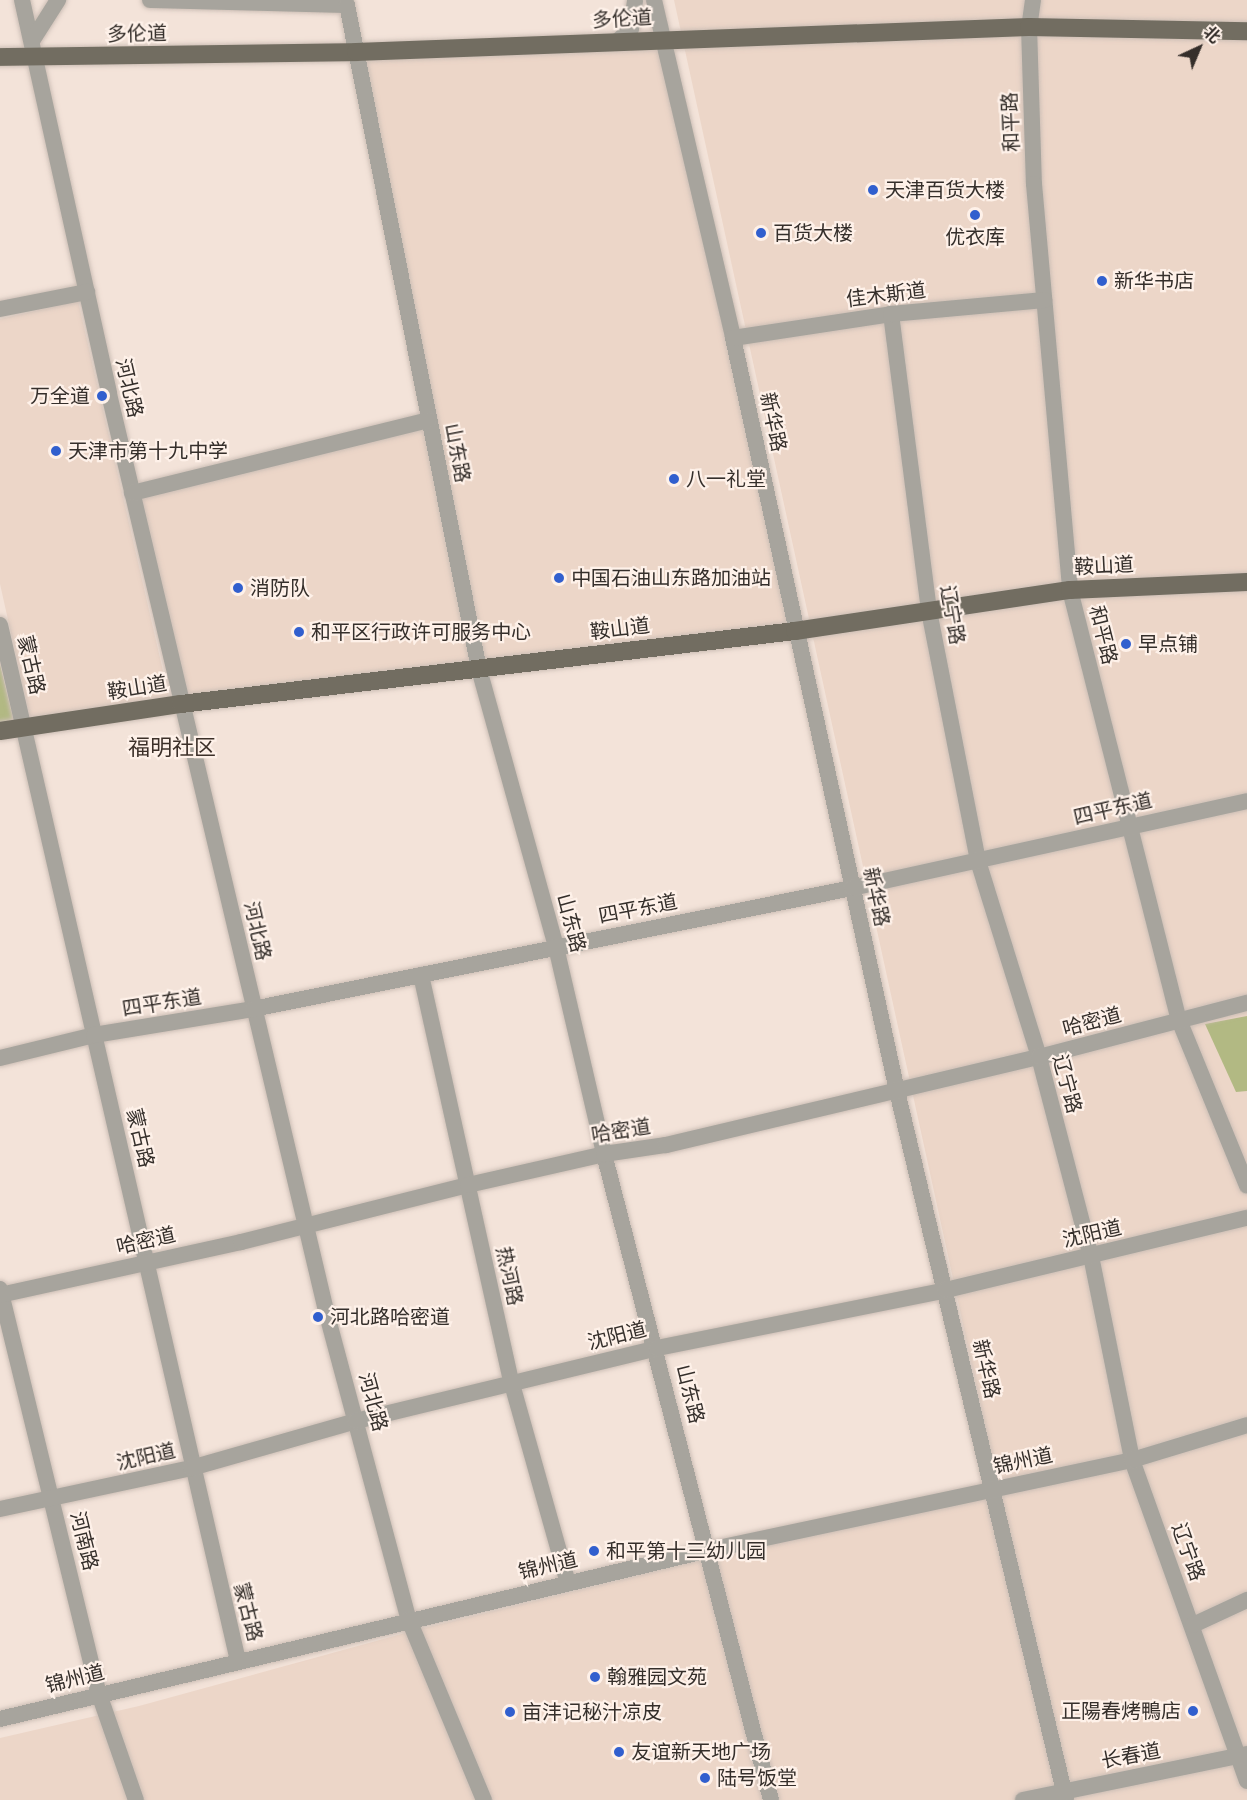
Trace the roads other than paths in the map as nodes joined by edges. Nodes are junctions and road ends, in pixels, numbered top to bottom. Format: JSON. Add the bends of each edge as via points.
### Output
{"nodes":[{"id":1,"x":22,"y":0,"type":"edge"},
{"id":2,"x":58,"y":0,"type":"edge"},
{"id":3,"x":150,"y":0,"type":"edge"},
{"id":4,"x":635,"y":0,"type":"edge"},
{"id":5,"x":654,"y":0,"type":"edge"},
{"id":6,"x":1033,"y":0,"type":"edge"},
{"id":7,"x":346,"y":3,"type":"edge"},
{"id":8,"x":1029,"y":27,"type":"junction"},
{"id":9,"x":1247,"y":31,"type":"edge"},
{"id":10,"x":663,"y":39,"type":"junction"},
{"id":11,"x":615,"y":43,"type":"junction"},
{"id":12,"x":34,"y":50,"type":"junction"},
{"id":13,"x":356,"y":52,"type":"junction"},
{"id":14,"x":0,"y":57,"type":"edge"},
{"id":15,"x":87,"y":292,"type":"junction"},
{"id":16,"x":1044,"y":300,"type":"junction"},
{"id":17,"x":0,"y":309,"type":"edge"},
{"id":18,"x":891,"y":314,"type":"junction"},
{"id":19,"x":733,"y":338,"type":"junction"},
{"id":20,"x":429,"y":420,"type":"junction"},
{"id":21,"x":132,"y":493,"type":"junction"},
{"id":22,"x":1247,"y":582,"type":"edge"},
{"id":23,"x":1070,"y":590,"type":"junction"},
{"id":24,"x":929,"y":611,"type":"junction"},
{"id":25,"x":0,"y":626,"type":"edge"},
{"id":26,"x":795,"y":631,"type":"junction"},
{"id":27,"x":479,"y":669,"type":"junction"},
{"id":28,"x":181,"y":704,"type":"junction"},
{"id":29,"x":25,"y":730,"type":"junction"},
{"id":30,"x":0,"y":731,"type":"edge"},
{"id":31,"x":1247,"y":801,"type":"edge"},
{"id":32,"x":1130,"y":827,"type":"junction"},
{"id":33,"x":978,"y":861,"type":"junction"},
{"id":34,"x":852,"y":888,"type":"junction"},
{"id":35,"x":556,"y":947,"type":"junction"},
{"id":36,"x":421,"y":975,"type":"junction"},
{"id":37,"x":1247,"y":1003,"type":"edge"},
{"id":38,"x":253,"y":1009,"type":"junction"},
{"id":39,"x":1179,"y":1020,"type":"junction"},
{"id":40,"x":94,"y":1035,"type":"junction"},
{"id":41,"x":0,"y":1058,"type":"edge"},
{"id":42,"x":1038,"y":1058,"type":"junction"},
{"id":43,"x":897,"y":1091,"type":"junction"},
{"id":44,"x":604,"y":1154,"type":"junction"},
{"id":45,"x":468,"y":1185,"type":"junction"},
{"id":46,"x":1247,"y":1186,"type":"edge"},
{"id":47,"x":1247,"y":1218,"type":"edge"},
{"id":48,"x":304,"y":1226,"type":"junction"},
{"id":49,"x":1091,"y":1256,"type":"junction"},
{"id":50,"x":148,"y":1263,"type":"junction"},
{"id":51,"x":946,"y":1290,"type":"junction"},
{"id":52,"x":0,"y":1293,"type":"edge"},
{"id":53,"x":657,"y":1348,"type":"junction"},
{"id":54,"x":512,"y":1384,"type":"junction"},
{"id":55,"x":357,"y":1421,"type":"junction"},
{"id":56,"x":1247,"y":1425,"type":"edge"},
{"id":57,"x":1132,"y":1460,"type":"junction"},
{"id":58,"x":191,"y":1468,"type":"junction"},
{"id":59,"x":993,"y":1489,"type":"junction"},
{"id":60,"x":52,"y":1498,"type":"junction"},
{"id":61,"x":0,"y":1509,"type":"edge"},
{"id":62,"x":709,"y":1550,"type":"junction"},
{"id":63,"x":568,"y":1583,"type":"junction"},
{"id":64,"x":1247,"y":1600,"type":"edge"},
{"id":65,"x":409,"y":1620,"type":"junction"},
{"id":66,"x":1193,"y":1625,"type":"junction"},
{"id":67,"x":238,"y":1660,"type":"junction"},
{"id":68,"x":99,"y":1694,"type":"junction"},
{"id":69,"x":0,"y":1719,"type":"edge"},
{"id":70,"x":1243,"y":1755,"type":"edge"},
{"id":71,"x":1247,"y":1781,"type":"edge"},
{"id":72,"x":1065,"y":1795,"type":"edge"},
{"id":73,"x":136,"y":1800,"type":"edge"},
{"id":74,"x":484,"y":1800,"type":"edge"},
{"id":75,"x":771,"y":1800,"type":"edge"},
{"id":76,"x":1023,"y":1800,"type":"edge"}],
"edges":[{"from":1,"to":12,"type":"street","name":"河北路"},
{"from":2,"to":12,"type":"street"},
{"from":3,"to":7,"type":"street"},
{"from":4,"to":11,"type":"street","via":[[631,29]]},
{"from":5,"to":10,"type":"street","name":"新华路"},
{"from":6,"to":8,"type":"street","name":"和平路"},
{"from":7,"to":13,"type":"street","name":"山东路"},
{"from":8,"to":9,"type":"main road","name":"多伦道"},
{"from":8,"to":10,"type":"main road","name":"多伦道"},
{"from":8,"to":16,"type":"street","name":"和平路","via":[[1034,184]]},
{"from":10,"to":11,"type":"main road","name":"多伦道"},
{"from":10,"to":19,"type":"street","name":"新华路"},
{"from":11,"to":13,"type":"main road","name":"多伦道"},
{"from":12,"to":13,"type":"main road","name":"多伦道"},
{"from":12,"to":14,"type":"main road","name":"多伦道"},
{"from":12,"to":15,"type":"street","name":"河北路"},
{"from":13,"to":20,"type":"street","name":"山东路"},
{"from":15,"to":17,"type":"street"},
{"from":15,"to":21,"type":"street","name":"河北路"},
{"from":16,"to":18,"type":"street","name":"佳木斯道"},
{"from":16,"to":23,"type":"street","name":"和平路"},
{"from":18,"to":19,"type":"street","name":"佳木斯道"},
{"from":18,"to":24,"type":"street","name":"辽宁路"},
{"from":19,"to":26,"type":"street","name":"新华路"},
{"from":20,"to":21,"type":"street"},
{"from":20,"to":27,"type":"street","name":"山东路"},
{"from":21,"to":28,"type":"street","name":"河北路"},
{"from":22,"to":23,"type":"main road","name":"鞍山道"},
{"from":23,"to":24,"type":"main road","name":"鞍山道"},
{"from":23,"to":32,"type":"street","name":"和平路"},
{"from":24,"to":26,"type":"main road","name":"鞍山道"},
{"from":24,"to":33,"type":"street","name":"辽宁路"},
{"from":25,"to":29,"type":"street","name":"蒙古路"},
{"from":26,"to":27,"type":"main road","name":"鞍山道"},
{"from":26,"to":34,"type":"street","name":"新华路"},
{"from":27,"to":28,"type":"main road","name":"鞍山道"},
{"from":27,"to":35,"type":"street","name":"山东路"},
{"from":28,"to":29,"type":"main road","name":"鞍山道"},
{"from":28,"to":38,"type":"street","name":"河北路"},
{"from":29,"to":30,"type":"main road","name":"鞍山道"},
{"from":29,"to":40,"type":"street","name":"蒙古路"},
{"from":31,"to":32,"type":"street","name":"四平东道"},
{"from":32,"to":33,"type":"street","name":"四平东道"},
{"from":32,"to":39,"type":"street","name":"和平路"},
{"from":33,"to":34,"type":"street","name":"四平东道"},
{"from":33,"to":42,"type":"street","name":"辽宁路"},
{"from":34,"to":35,"type":"street","name":"四平东道"},
{"from":34,"to":43,"type":"street","name":"新华路"},
{"from":35,"to":36,"type":"street","name":"四平东道"},
{"from":35,"to":44,"type":"street","name":"山东路"},
{"from":36,"to":38,"type":"street","name":"四平东道"},
{"from":36,"to":45,"type":"street","name":"热河路"},
{"from":37,"to":39,"type":"street","name":"哈密道"},
{"from":38,"to":40,"type":"street","name":"四平东道"},
{"from":38,"to":48,"type":"street","name":"河北路"},
{"from":39,"to":42,"type":"street","name":"哈密道"},
{"from":39,"to":46,"type":"street","name":"和平路"},
{"from":40,"to":41,"type":"street","name":"四平东道"},
{"from":40,"to":50,"type":"street","name":"蒙古路"},
{"from":42,"to":43,"type":"street","name":"哈密道"},
{"from":42,"to":49,"type":"street","name":"辽宁路"},
{"from":43,"to":44,"type":"street","name":"哈密道","via":[[666,1145]]},
{"from":43,"to":51,"type":"street","name":"新华路"},
{"from":44,"to":45,"type":"street","name":"哈密道"},
{"from":44,"to":53,"type":"street","name":"山东路"},
{"from":45,"to":48,"type":"street","name":"哈密道"},
{"from":45,"to":54,"type":"street","name":"热河路"},
{"from":47,"to":49,"type":"street","name":"沈阳道"},
{"from":48,"to":50,"type":"street","name":"哈密道"},
{"from":48,"to":55,"type":"street","name":"河北路"},
{"from":49,"to":51,"type":"street","name":"沈阳道"},
{"from":49,"to":57,"type":"street","name":"辽宁路"},
{"from":50,"to":52,"type":"street","name":"哈密道"},
{"from":50,"to":58,"type":"street","name":"蒙古路"},
{"from":51,"to":53,"type":"street","name":"沈阳道"},
{"from":51,"to":59,"type":"street","name":"新华路"},
{"from":52,"to":60,"type":"street","name":"河南路"},
{"from":53,"to":54,"type":"street","name":"沈阳道"},
{"from":53,"to":62,"type":"street","name":"山东路"},
{"from":54,"to":55,"type":"street","name":"沈阳道"},
{"from":54,"to":63,"type":"street","name":"热河路"},
{"from":55,"to":58,"type":"street","name":"沈阳道"},
{"from":55,"to":65,"type":"street","name":"河北路"},
{"from":56,"to":57,"type":"street","name":"锦州道"},
{"from":57,"to":59,"type":"street","name":"锦州道"},
{"from":57,"to":66,"type":"street","name":"辽宁路"},
{"from":58,"to":60,"type":"street","name":"沈阳道"},
{"from":58,"to":67,"type":"street","name":"蒙古路"},
{"from":59,"to":62,"type":"street","name":"锦州道"},
{"from":59,"to":72,"type":"street","name":"新华路"},
{"from":60,"to":61,"type":"street","name":"沈阳道"},
{"from":60,"to":68,"type":"street","name":"河南路"},
{"from":62,"to":63,"type":"street","name":"锦州道"},
{"from":62,"to":75,"type":"street","name":"山东路"},
{"from":63,"to":65,"type":"street","name":"锦州道"},
{"from":64,"to":66,"type":"street"},
{"from":65,"to":67,"type":"street","name":"锦州道"},
{"from":65,"to":74,"type":"street","name":"河北路"},
{"from":66,"to":70,"type":"street","name":"辽宁路"},
{"from":67,"to":68,"type":"street","name":"锦州道"},
{"from":68,"to":69,"type":"street","name":"锦州道"},
{"from":68,"to":73,"type":"street","name":"河南路"},
{"from":70,"to":71,"type":"street","name":"辽宁路"},
{"from":70,"to":72,"type":"street","name":"长春道"},
{"from":72,"to":76,"type":"street","name":"长春道"}]}
